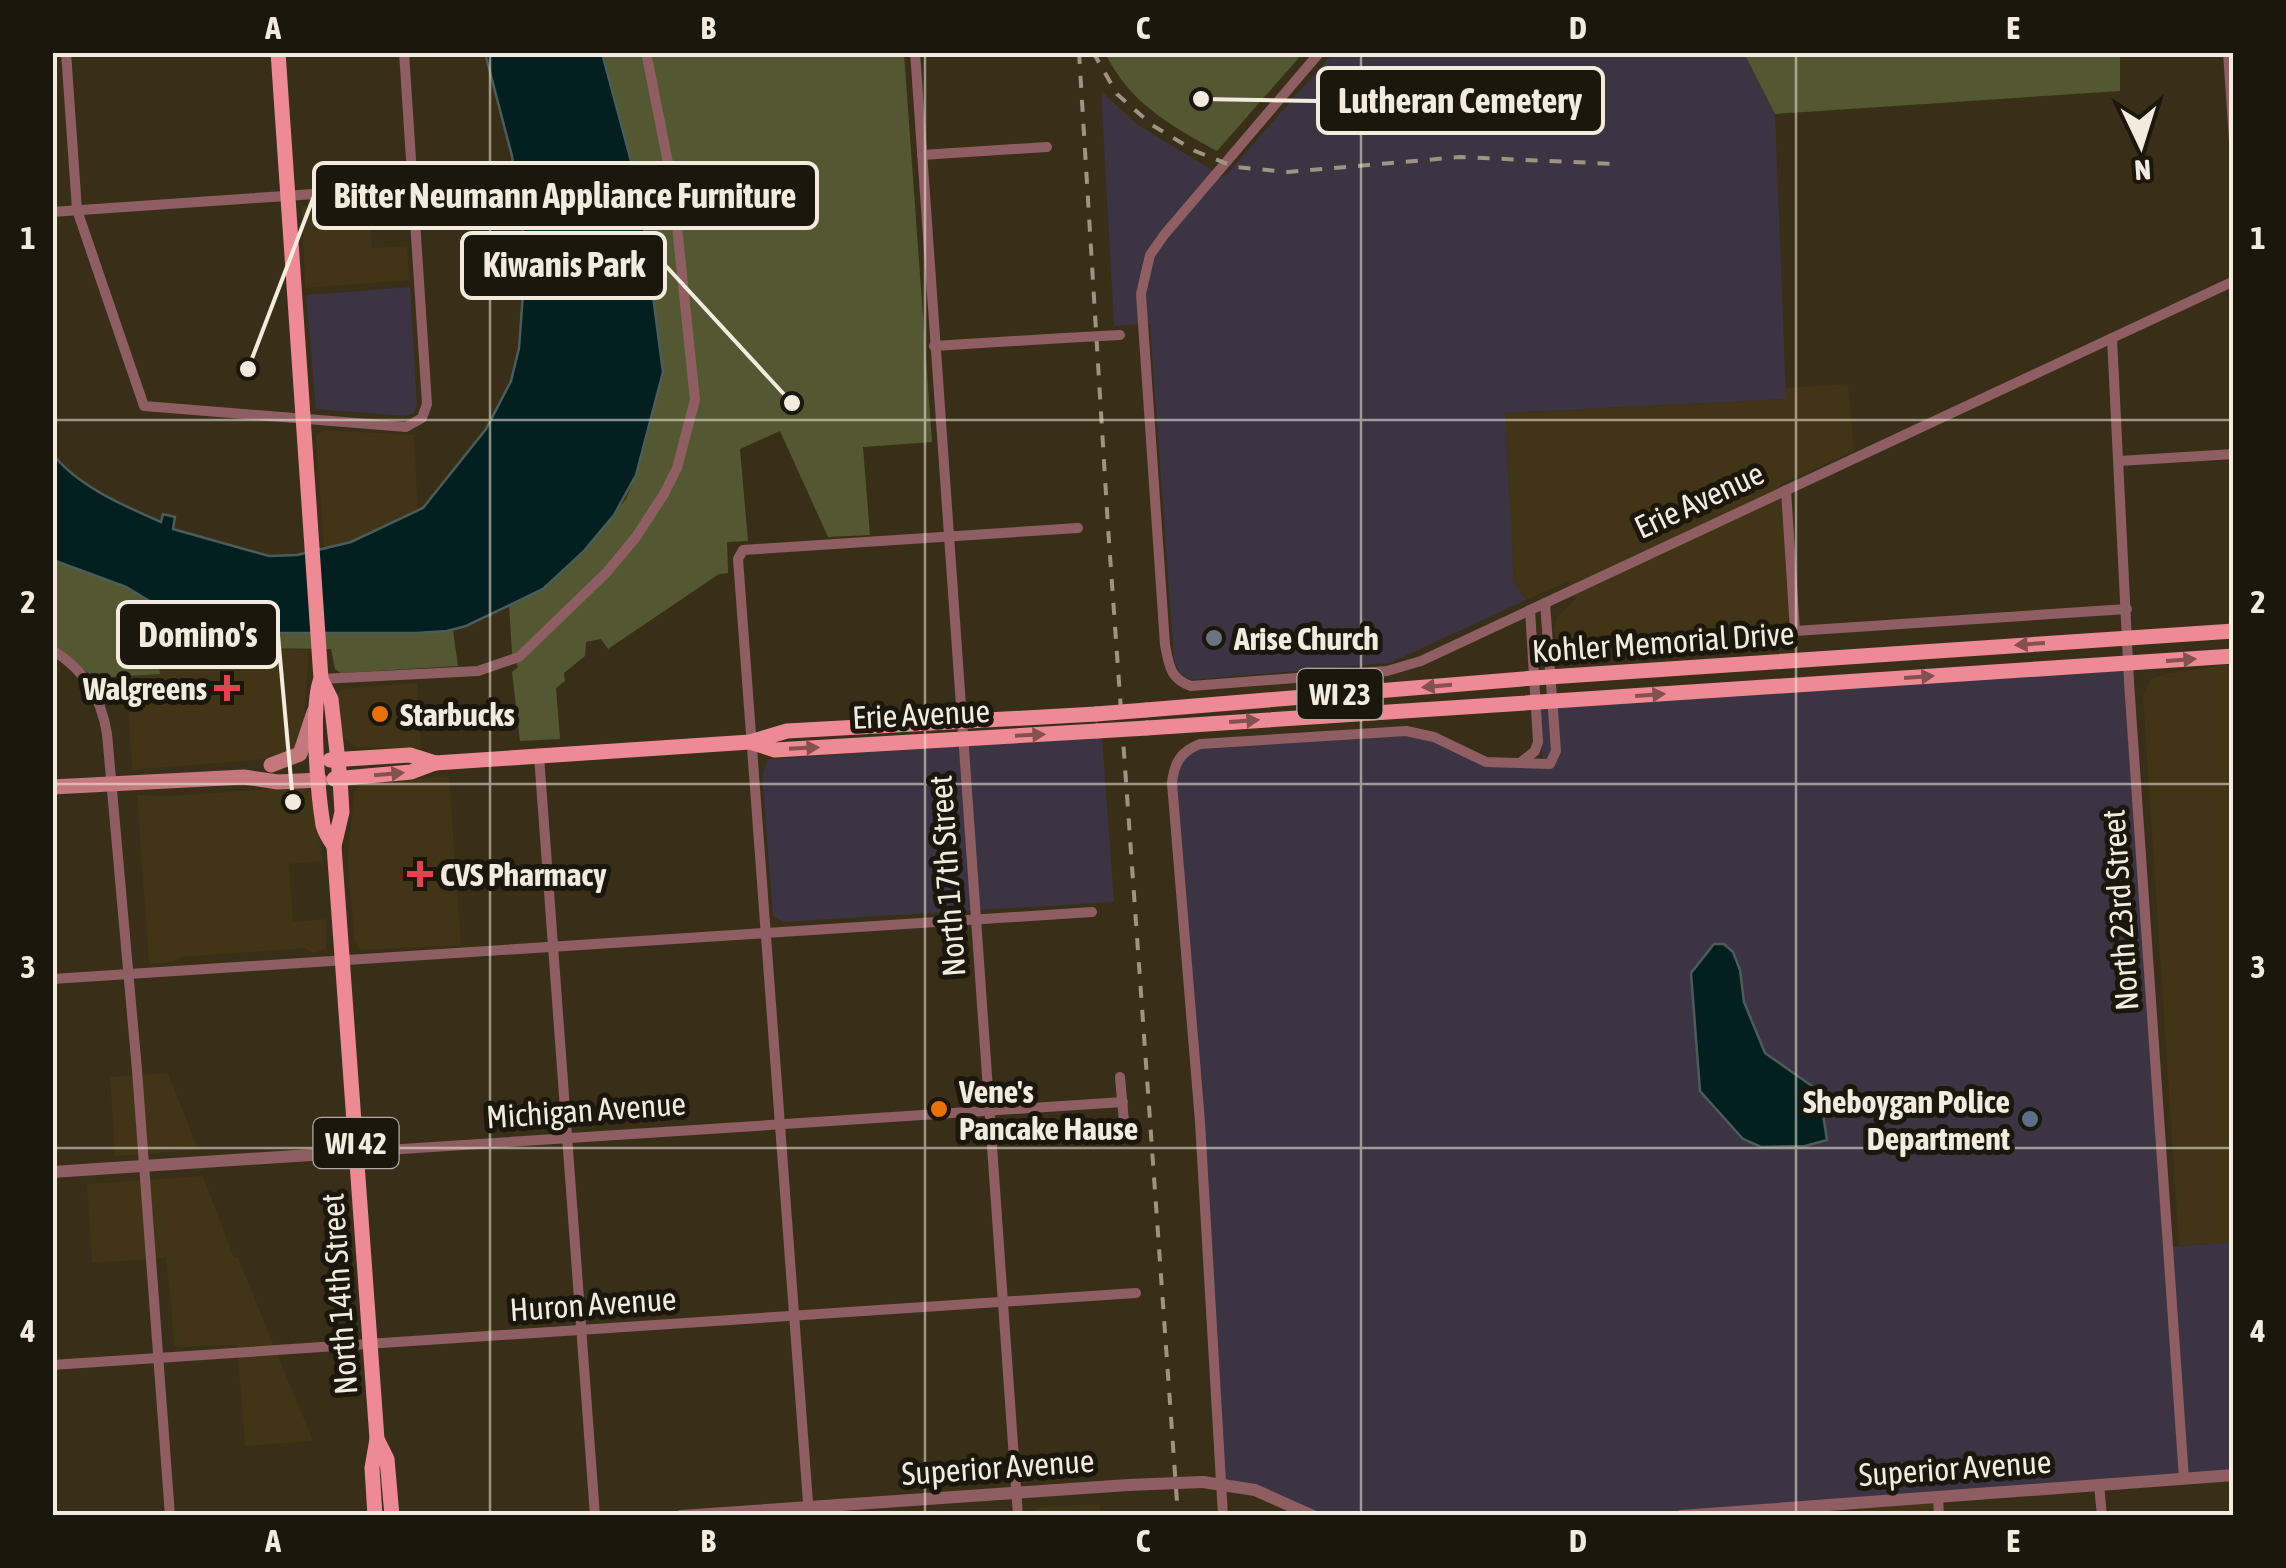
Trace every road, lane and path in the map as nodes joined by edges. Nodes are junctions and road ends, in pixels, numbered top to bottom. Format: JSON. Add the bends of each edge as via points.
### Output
{"nodes":[{"id":1,"x":66,"y":52,"type":"edge"},
{"id":2,"x":278,"y":52,"type":"edge"},
{"id":3,"x":404,"y":52,"type":"edge"},
{"id":4,"x":646,"y":52,"type":"edge"},
{"id":5,"x":915,"y":52,"type":"edge"},
{"id":6,"x":1320,"y":52,"type":"edge"},
{"id":7,"x":2228,"y":52,"type":"edge"},
{"id":8,"x":2234,"y":140,"type":"edge"},
{"id":9,"x":1046,"y":147,"type":"dead end"},
{"id":10,"x":922,"y":155,"type":"junction"},
{"id":11,"x":474,"y":183,"type":"dead end"},
{"id":12,"x":413,"y":187,"type":"junction"},
{"id":13,"x":288,"y":195,"type":"junction"},
{"id":14,"x":78,"y":210,"type":"junction"},
{"id":15,"x":52,"y":212,"type":"edge"},
{"id":16,"x":2234,"y":280,"type":"edge"},
{"id":17,"x":1142,"y":333,"type":"junction"},
{"id":18,"x":2112,"y":338,"type":"junction"},
{"id":19,"x":934,"y":346,"type":"junction"},
{"id":20,"x":303,"y":420,"type":"junction"},
{"id":21,"x":2234,"y":454,"type":"edge"},
{"id":22,"x":2119,"y":461,"type":"junction"},
{"id":23,"x":1786,"y":490,"type":"junction"},
{"id":24,"x":1078,"y":528,"type":"dead end"},
{"id":25,"x":948,"y":537,"type":"junction"},
{"id":26,"x":1545,"y":603,"type":"junction"},
{"id":27,"x":2128,"y":609,"type":"junction"},
{"id":28,"x":1530,"y":610,"type":"junction"},
{"id":29,"x":2234,"y":630,"type":"edge"},
{"id":30,"x":2128,"y":638,"type":"junction"},
{"id":31,"x":52,"y":650,"type":"edge"},
{"id":32,"x":2234,"y":656,"type":"edge"},
{"id":33,"x":2128,"y":664,"type":"junction"},
{"id":34,"x":1542,"y":678,"type":"junction"},
{"id":35,"x":321,"y":679,"type":"junction"},
{"id":36,"x":1544,"y":702,"type":"junction"},
{"id":37,"x":315,"y":709,"type":"junction"},
{"id":38,"x":1096,"y":714,"type":"joint"},
{"id":39,"x":962,"y":730,"type":"junction"},
{"id":40,"x":1097,"y":731,"type":"joint"},
{"id":41,"x":750,"y":742,"type":"junction"},
{"id":42,"x":539,"y":756,"type":"junction"},
{"id":43,"x":338,"y":760,"type":"junction"},
{"id":44,"x":318,"y":761,"type":"junction"},
{"id":45,"x":435,"y":763,"type":"junction"},
{"id":46,"x":1520,"y":764,"type":"junction"},
{"id":47,"x":271,"y":765,"type":"junction"},
{"id":48,"x":244,"y":776,"type":"junction"},
{"id":49,"x":340,"y":779,"type":"junction"},
{"id":50,"x":320,"y":780,"type":"junction"},
{"id":51,"x":112,"y":783,"type":"junction"},
{"id":52,"x":52,"y":787,"type":"edge"},
{"id":53,"x":334,"y":846,"type":"junction"},
{"id":54,"x":1092,"y":912,"type":"dead end"},
{"id":55,"x":976,"y":920,"type":"junction"},
{"id":56,"x":764,"y":932,"type":"junction"},
{"id":57,"x":553,"y":947,"type":"junction"},
{"id":58,"x":342,"y":960,"type":"junction"},
{"id":59,"x":128,"y":973,"type":"junction"},
{"id":60,"x":52,"y":978,"type":"edge"},
{"id":61,"x":1120,"y":1077,"type":"dead end"},
{"id":62,"x":1122,"y":1102,"type":"junction"},
{"id":63,"x":988,"y":1112,"type":"junction"},
{"id":64,"x":1124,"y":1122,"type":"dead end"},
{"id":65,"x":779,"y":1124,"type":"junction"},
{"id":66,"x":568,"y":1138,"type":"junction"},
{"id":67,"x":356,"y":1152,"type":"junction"},
{"id":68,"x":145,"y":1166,"type":"junction"},
{"id":69,"x":52,"y":1172,"type":"edge"},
{"id":70,"x":1136,"y":1293,"type":"dead end"},
{"id":71,"x":1003,"y":1302,"type":"junction"},
{"id":72,"x":793,"y":1316,"type":"junction"},
{"id":73,"x":581,"y":1330,"type":"junction"},
{"id":74,"x":370,"y":1344,"type":"junction"},
{"id":75,"x":159,"y":1358,"type":"junction"},
{"id":76,"x":52,"y":1365,"type":"edge"},
{"id":77,"x":377,"y":1439,"type":"junction"},
{"id":78,"x":2234,"y":1475,"type":"edge"},
{"id":79,"x":2184,"y":1479,"type":"junction"},
{"id":80,"x":1221,"y":1483,"type":"junction"},
{"id":81,"x":2100,"y":1485,"type":"junction"},
{"id":82,"x":1016,"y":1494,"type":"junction"},
{"id":83,"x":1938,"y":1497,"type":"junction"},
{"id":84,"x":809,"y":1512,"type":"edge"},
{"id":85,"x":1779,"y":1512,"type":"edge"},
{"id":86,"x":170,"y":1516,"type":"edge"},
{"id":87,"x":375,"y":1516,"type":"edge"},
{"id":88,"x":392,"y":1516,"type":"edge"},
{"id":89,"x":594,"y":1516,"type":"edge"},
{"id":90,"x":681,"y":1516,"type":"edge"},
{"id":91,"x":1018,"y":1516,"type":"edge"},
{"id":92,"x":1223,"y":1516,"type":"edge"},
{"id":93,"x":1312,"y":1516,"type":"edge"},
{"id":94,"x":1681,"y":1516,"type":"edge"},
{"id":95,"x":1940,"y":1516,"type":"edge"},
{"id":96,"x":2102,"y":1516,"type":"edge"}],
"edges":[{"from":1,"to":14,"type":"street"},
{"from":2,"to":13,"type":"main road","name":"North 14th Street"},
{"from":3,"to":12,"type":"street"},
{"from":4,"to":35,"type":"street","via":[[673,188],[695,400],[677,468],[607,572],[518,657],[491,669]]},
{"from":5,"to":10,"type":"street","name":"North 17th Street"},
{"from":6,"to":17,"type":"street","via":[[1150,255]]},
{"from":7,"to":8,"type":"street"},
{"from":9,"to":10,"type":"street"},
{"from":10,"to":19,"type":"street","name":"North 17th Street"},
{"from":11,"to":12,"type":"street"},
{"from":12,"to":13,"type":"street"},
{"from":12,"to":20,"type":"street","via":[[428,404],[420,420],[404,427]]},
{"from":13,"to":14,"type":"street"},
{"from":13,"to":20,"type":"main road","name":"North 14th Street"},
{"from":14,"to":15,"type":"street"},
{"from":14,"to":20,"type":"street","via":[[144,406]]},
{"from":16,"to":18,"type":"street","name":"Erie Avenue"},
{"from":17,"to":19,"type":"street","bridge":true},
{"from":17,"to":28,"type":"street","name":"Erie Avenue","via":[[1165,646],[1170,672],[1181,682],[1200,687],[1387,671],[1422,662]]},
{"from":18,"to":22,"type":"street","name":"North 23rd Street"},
{"from":18,"to":23,"type":"street","name":"Erie Avenue"},
{"from":19,"to":25,"type":"street","name":"North 17th Street"},
{"from":20,"to":35,"type":"main road","name":"North 14th Street"},
{"from":21,"to":22,"type":"street"},
{"from":22,"to":27,"type":"street","name":"North 23rd Street"},
{"from":23,"to":26,"type":"street","name":"Erie Avenue"},
{"from":23,"to":27,"type":"street","via":[[1795,631]]},
{"from":24,"to":25,"type":"street"},
{"from":25,"to":39,"type":"street","name":"North 17th Street"},
{"from":25,"to":41,"type":"street","via":[[739,554]]},
{"from":26,"to":28,"type":"street","name":"Erie Avenue"},
{"from":26,"to":34,"type":"street"},
{"from":27,"to":30,"type":"street","name":"North 23rd Street"},
{"from":28,"to":34,"type":"street"},
{"from":29,"to":30,"type":"main road","name":"Kohler Memorial Drive","number":"WI 23"},
{"from":30,"to":33,"type":"street","name":"North 23rd Street"},
{"from":30,"to":34,"type":"main road","name":"Kohler Memorial Drive","number":"WI 23","one_way":true},
{"from":31,"to":51,"type":"street","via":[[89,682],[99,702]]},
{"from":33,"to":32,"type":"main road","name":"Kohler Memorial Drive","number":"WI 23","one_way":true},
{"from":36,"to":33,"type":"main road","name":"Kohler Memorial Drive","number":"WI 23","one_way":true},
{"from":33,"to":79,"type":"street","name":"North 23rd Street"},
{"from":34,"to":36,"type":"street"},
{"from":34,"to":38,"type":"main road","name":"Kohler Memorial Drive","number":"WI 23","one_way":true,"bridge":true},
{"from":35,"to":37,"type":"main road","name":"North 14th Street"},
{"from":35,"to":43,"type":"main road","name":"North 14th Street","via":[[331,696]]},
{"from":40,"to":36,"type":"main road","name":"Kohler Memorial Drive","number":"WI 23","one_way":true,"bridge":true},
{"from":36,"to":46,"type":"street","via":[[1537,746]]},
{"from":36,"to":46,"type":"street","via":[[1554,760]]},
{"from":37,"to":44,"type":"main road","name":"North 14th Street"},
{"from":37,"to":47,"type":"main road","via":[[299,754]]},
{"from":38,"to":39,"type":"main road","name":"Erie Avenue","number":"WI 23"},
{"from":39,"to":40,"type":"main road","name":"Erie Avenue","number":"WI 23","one_way":true},
{"from":39,"to":41,"type":"main road","name":"Erie Avenue","number":"WI 23","via":[[775,750]]},
{"from":39,"to":55,"type":"street","name":"North 17th Street"},
{"from":41,"to":42,"type":"main road","name":"Erie Avenue","number":"WI 23"},
{"from":41,"to":56,"type":"street"},
{"from":42,"to":45,"type":"main road","name":"Erie Avenue","number":"WI 23"},
{"from":42,"to":57,"type":"street"},
{"from":43,"to":44,"type":"main road","name":"Erie Avenue","number":"WI 23"},
{"from":43,"to":45,"type":"main road","name":"Erie Avenue","number":"WI 23","via":[[413,755]]},
{"from":43,"to":49,"type":"main road","name":"North 14th Street"},
{"from":44,"to":47,"type":"main road","name":"Erie Avenue"},
{"from":44,"to":50,"type":"main road","name":"North 14th Street"},
{"from":49,"to":45,"type":"main road","name":"Erie Avenue","number":"WI 23","one_way":true},
{"from":46,"to":80,"type":"street","via":[[1478,760],[1406,731],[1200,744],[1174,766]]},
{"from":47,"to":48,"type":"main road","name":"Erie Avenue"},
{"from":48,"to":50,"type":"main road","name":"Erie Avenue"},
{"from":48,"to":51,"type":"main road","name":"Erie Avenue"},
{"from":49,"to":50,"type":"main road","name":"Erie Avenue","number":"WI 23"},
{"from":49,"to":53,"type":"main road","name":"North 14th Street","number":"WI 42"},
{"from":50,"to":53,"type":"main road","name":"North 14th Street","number":"WI 42","via":[[324,828]]},
{"from":51,"to":52,"type":"main road","name":"Erie Avenue"},
{"from":51,"to":59,"type":"street"},
{"from":53,"to":58,"type":"main road","name":"North 14th Street","number":"WI 42"},
{"from":54,"to":55,"type":"street"},
{"from":55,"to":56,"type":"street"},
{"from":55,"to":63,"type":"street","name":"North 17th Street"},
{"from":56,"to":57,"type":"street"},
{"from":56,"to":65,"type":"street"},
{"from":57,"to":58,"type":"street"},
{"from":57,"to":66,"type":"street"},
{"from":58,"to":59,"type":"street"},
{"from":58,"to":67,"type":"main road","name":"North 14th Street","number":"WI 42"},
{"from":59,"to":60,"type":"street"},
{"from":59,"to":68,"type":"street"},
{"from":61,"to":62,"type":"street"},
{"from":62,"to":63,"type":"street","name":"Michigan Avenue"},
{"from":62,"to":64,"type":"street"},
{"from":63,"to":65,"type":"street","name":"Michigan Avenue"},
{"from":63,"to":71,"type":"street","name":"North 17th Street"},
{"from":65,"to":66,"type":"street","name":"Michigan Avenue"},
{"from":65,"to":72,"type":"street"},
{"from":66,"to":67,"type":"street","name":"Michigan Avenue"},
{"from":66,"to":73,"type":"street"},
{"from":67,"to":68,"type":"street","name":"Michigan Avenue"},
{"from":67,"to":74,"type":"main road","name":"North 14th Street","number":"WI 42"},
{"from":68,"to":69,"type":"street","name":"Michigan Avenue"},
{"from":68,"to":75,"type":"street"},
{"from":70,"to":71,"type":"street","name":"Huron Avenue"},
{"from":71,"to":72,"type":"street","name":"Huron Avenue"},
{"from":71,"to":82,"type":"street","name":"North 17th Street"},
{"from":72,"to":73,"type":"street","name":"Huron Avenue"},
{"from":72,"to":84,"type":"street"},
{"from":73,"to":74,"type":"street","name":"Huron Avenue"},
{"from":73,"to":89,"type":"street"},
{"from":74,"to":75,"type":"street","name":"Huron Avenue"},
{"from":74,"to":77,"type":"main road","name":"North 14th Street","number":"WI 42"},
{"from":75,"to":76,"type":"street","name":"Huron Avenue"},
{"from":75,"to":86,"type":"street"},
{"from":77,"to":87,"type":"main road","name":"North 14th Street","number":"WI 42"},
{"from":77,"to":88,"type":"main road","name":"North 14th Street","number":"WI 42","via":[[387,1459]]},
{"from":78,"to":79,"type":"street","name":"Superior Avenue"},
{"from":79,"to":81,"type":"street","name":"Superior Avenue"},
{"from":80,"to":82,"type":"street","name":"Superior Avenue","bridge":true},
{"from":80,"to":92,"type":"street"},
{"from":80,"to":93,"type":"street","name":"Superior Avenue","via":[[1261,1492]]},
{"from":81,"to":83,"type":"street","name":"Superior Avenue"},
{"from":81,"to":96,"type":"street"},
{"from":82,"to":84,"type":"street","name":"Superior Avenue"},
{"from":82,"to":91,"type":"street","name":"North 17th Street"},
{"from":83,"to":85,"type":"street","name":"Superior Avenue"},
{"from":83,"to":95,"type":"street"},
{"from":84,"to":90,"type":"street","name":"Superior Avenue"},
{"from":85,"to":94,"type":"street","name":"Superior Avenue"}]}
